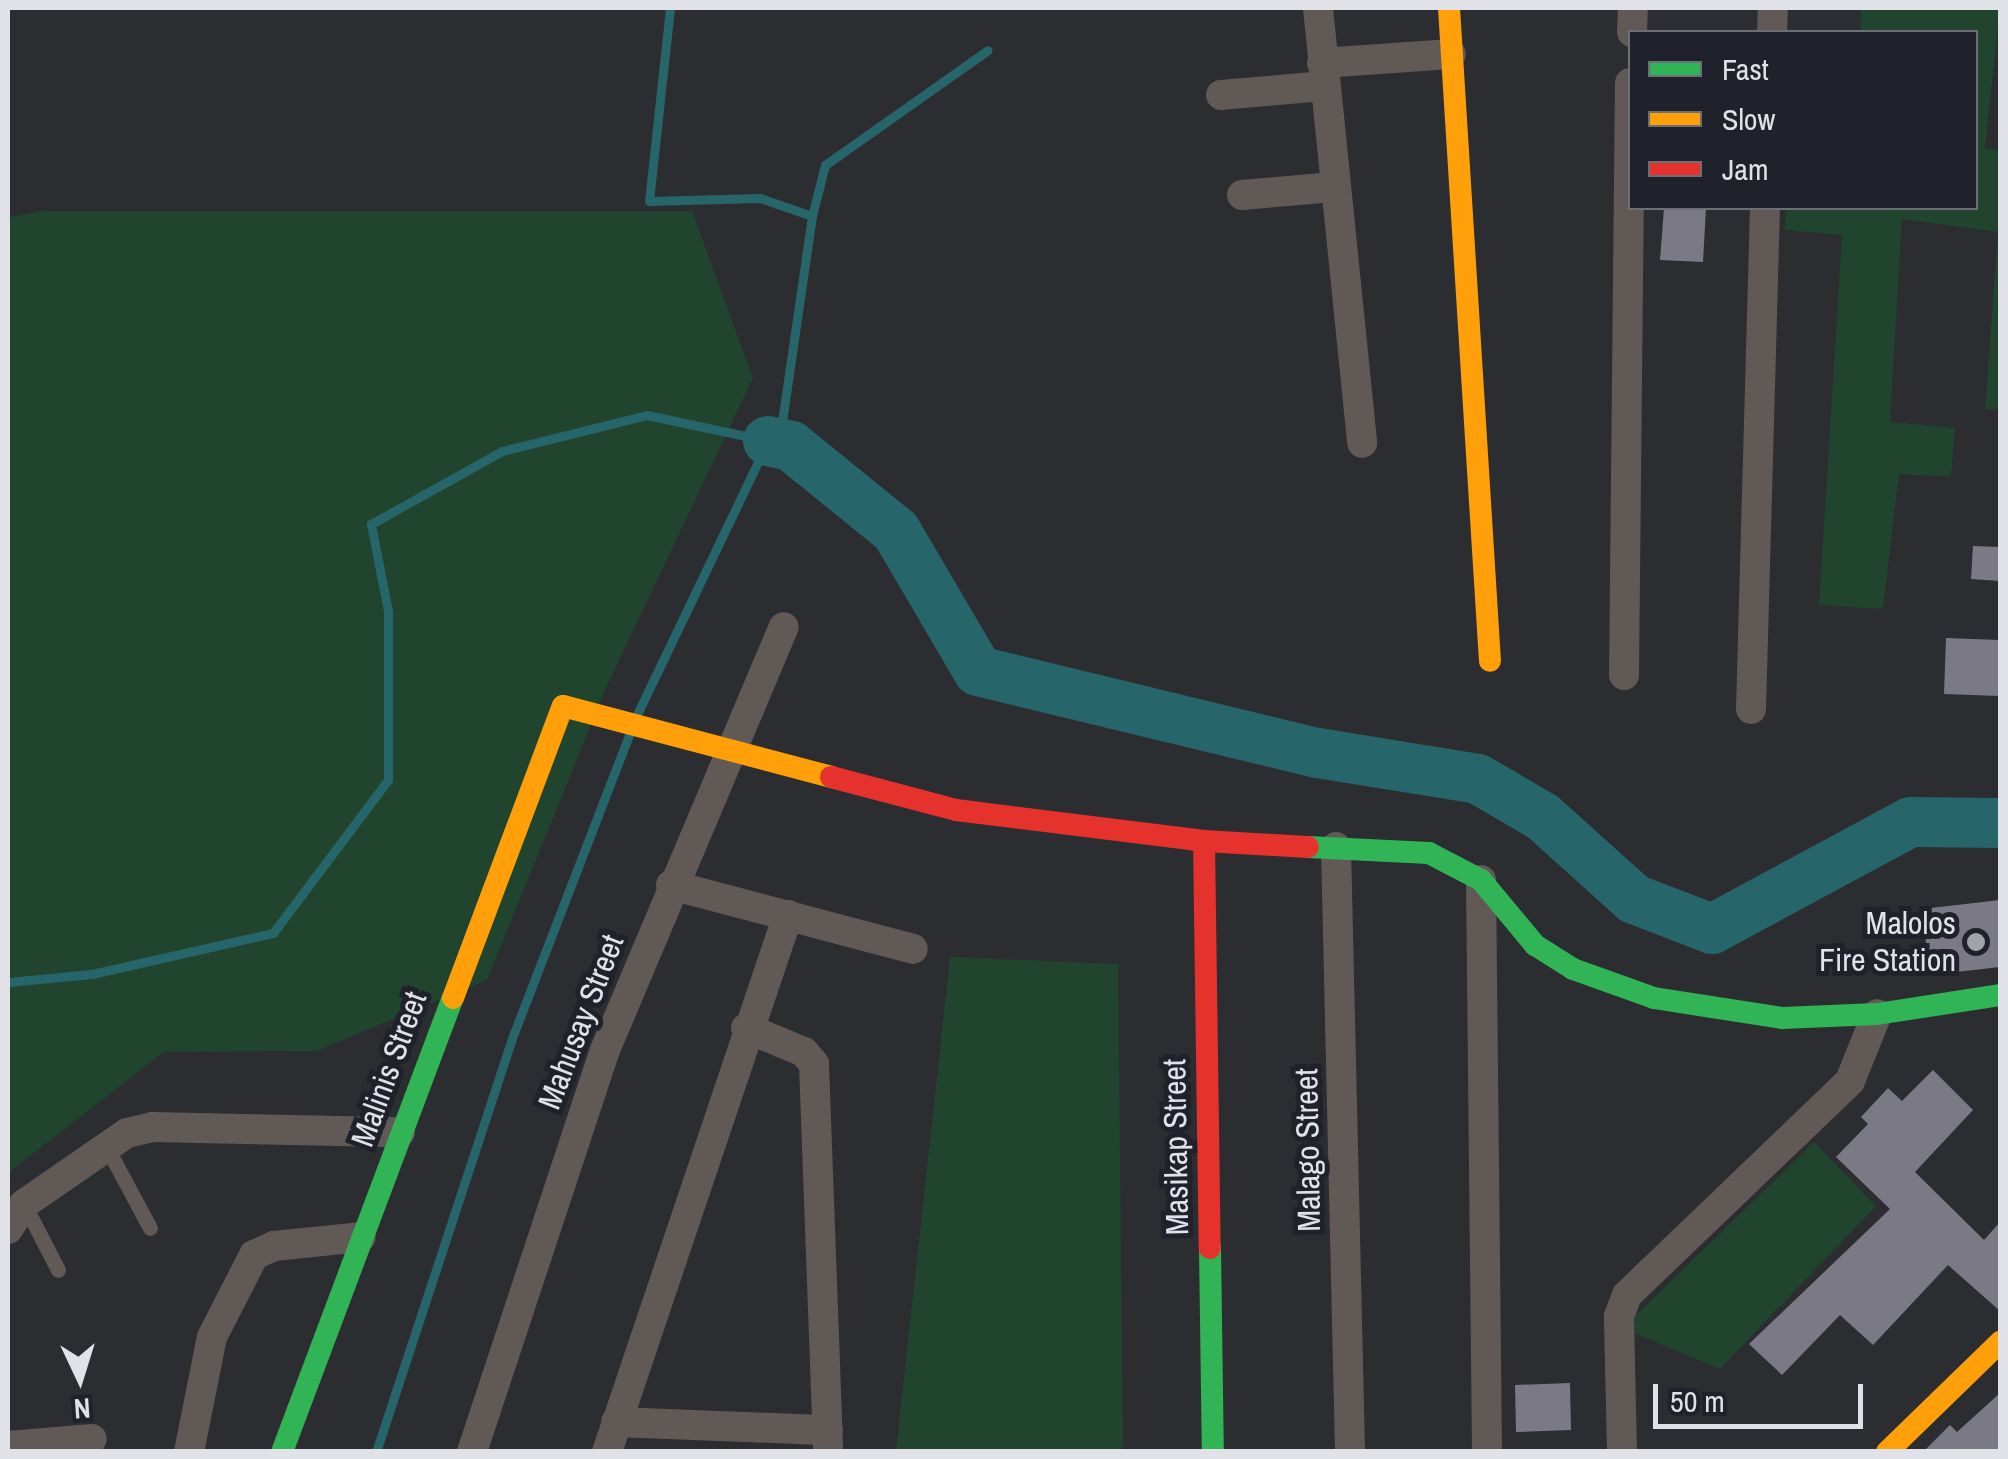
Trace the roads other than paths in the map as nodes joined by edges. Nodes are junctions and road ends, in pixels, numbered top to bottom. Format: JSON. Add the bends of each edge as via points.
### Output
{"nodes":[{"id":1,"x":1318,"y":8,"type":"edge"},
{"id":2,"x":1450,"y":8,"type":"edge"},
{"id":3,"x":1451,"y":54,"type":"junction"},
{"id":4,"x":1323,"y":74,"type":"junction"},
{"id":5,"x":1221,"y":95,"type":"dead end"},
{"id":6,"x":1334,"y":187,"type":"junction"},
{"id":7,"x":1242,"y":194,"type":"dead end"},
{"id":8,"x":1629,"y":210,"type":"edge"},
{"id":9,"x":1765,"y":210,"type":"edge"},
{"id":10,"x":1362,"y":443,"type":"dead end"},
{"id":11,"x":784,"y":627,"type":"dead end"},
{"id":12,"x":1490,"y":661,"type":"dead end"},
{"id":13,"x":1624,"y":675,"type":"dead end"},
{"id":14,"x":1752,"y":708,"type":"dead end"},
{"id":15,"x":732,"y":754,"type":"junction"},
{"id":16,"x":1204,"y":841,"type":"junction"},
{"id":17,"x":1336,"y":847,"type":"junction"},
{"id":18,"x":1481,"y":880,"type":"junction"},
{"id":19,"x":671,"y":885,"type":"junction"},
{"id":20,"x":788,"y":916,"type":"junction"},
{"id":21,"x":913,"y":949,"type":"dead end"},
{"id":22,"x":2000,"y":995,"type":"edge"},
{"id":23,"x":1877,"y":1014,"type":"junction"},
{"id":24,"x":746,"y":1028,"type":"junction"},
{"id":25,"x":400,"y":1132,"type":"junction"},
{"id":26,"x":105,"y":1144,"type":"junction"},
{"id":27,"x":16,"y":1217,"type":"edge"},
{"id":28,"x":150,"y":1228,"type":"dead end"},
{"id":29,"x":361,"y":1238,"type":"junction"},
{"id":30,"x":58,"y":1270,"type":"dead end"},
{"id":31,"x":2000,"y":1342,"type":"edge"},
{"id":32,"x":616,"y":1422,"type":"junction"},
{"id":33,"x":92,"y":1439,"type":"dead end"},
{"id":34,"x":828,"y":1441,"type":"edge"},
{"id":35,"x":8,"y":1446,"type":"edge"},
{"id":36,"x":189,"y":1452,"type":"edge"},
{"id":37,"x":282,"y":1452,"type":"edge"},
{"id":38,"x":472,"y":1452,"type":"edge"},
{"id":39,"x":607,"y":1452,"type":"edge"},
{"id":40,"x":1213,"y":1452,"type":"edge"},
{"id":41,"x":1350,"y":1452,"type":"edge"},
{"id":42,"x":1486,"y":1452,"type":"edge"},
{"id":43,"x":1622,"y":1452,"type":"edge"},
{"id":44,"x":1887,"y":1452,"type":"edge"}],
"edges":[{"from":1,"to":4,"type":"street"},
{"from":2,"to":3,"type":"street"},
{"from":3,"to":4,"type":"street"},
{"from":3,"to":12,"type":"street"},
{"from":4,"to":5,"type":"street"},
{"from":4,"to":6,"type":"street"},
{"from":6,"to":7,"type":"street"},
{"from":6,"to":10,"type":"street"},
{"from":8,"to":13,"type":"street"},
{"from":9,"to":14,"type":"street"},
{"from":11,"to":15,"type":"street","name":"Mahusay Street"},
{"from":15,"to":16,"type":"street","via":[[956,810]]},
{"from":15,"to":19,"type":"street","name":"Mahusay Street"},
{"from":15,"to":25,"type":"street","name":"Malinis Street","via":[[569,705],[558,709]]},
{"from":16,"to":17,"type":"street"},
{"from":16,"to":40,"type":"street","name":"Masikap Street"},
{"from":17,"to":18,"type":"street","via":[[1429,853]]},
{"from":17,"to":41,"type":"street","name":"Malago Street"},
{"from":18,"to":23,"type":"street","via":[[1535,945],[1573,969],[1654,998],[1782,1018]]},
{"from":18,"to":42,"type":"street"},
{"from":19,"to":20,"type":"street"},
{"from":19,"to":38,"type":"street","name":"Mahusay Street","via":[[604,1050]]},
{"from":20,"to":21,"type":"street"},
{"from":20,"to":24,"type":"street"},
{"from":22,"to":23,"type":"street"},
{"from":23,"to":43,"type":"street","via":[[1850,1081],[1627,1294],[1619,1316]]},
{"from":24,"to":32,"type":"street"},
{"from":24,"to":34,"type":"street","via":[[804,1052],[814,1064]]},
{"from":25,"to":26,"type":"street","via":[[152,1127]]},
{"from":25,"to":29,"type":"street","name":"Malinis Street"},
{"from":26,"to":27,"type":"street"},
{"from":26,"to":28,"type":"lane"},
{"from":27,"to":30,"type":"lane"},
{"from":29,"to":36,"type":"street","via":[[274,1246],[254,1255],[212,1337]]},
{"from":29,"to":37,"type":"street","name":"Malinis Street"},
{"from":31,"to":44,"type":"street"},
{"from":32,"to":34,"type":"street"},
{"from":32,"to":39,"type":"street"},
{"from":33,"to":35,"type":"street"}]}
